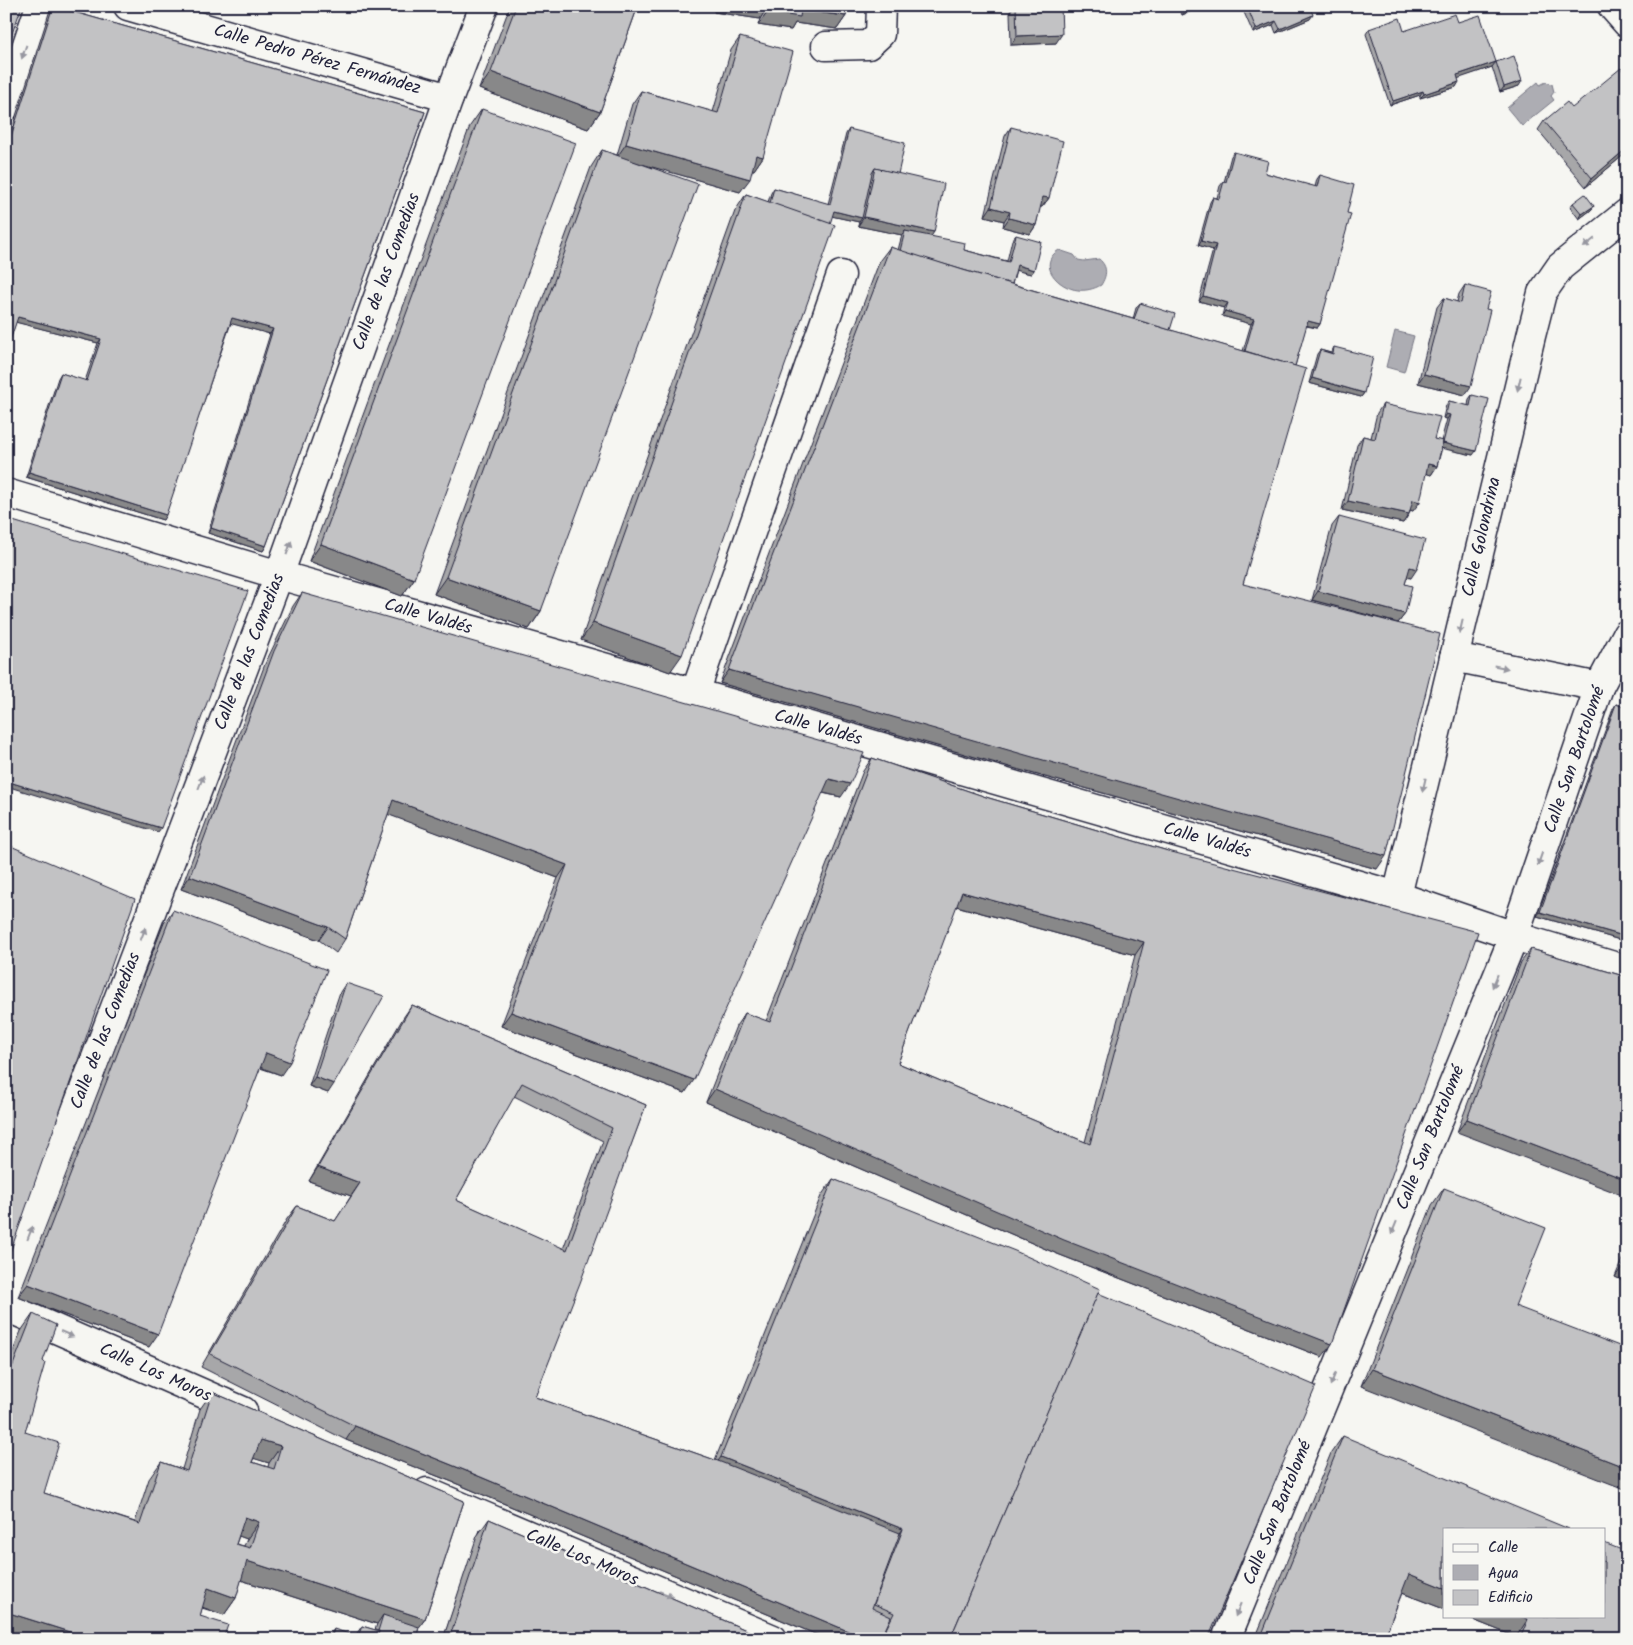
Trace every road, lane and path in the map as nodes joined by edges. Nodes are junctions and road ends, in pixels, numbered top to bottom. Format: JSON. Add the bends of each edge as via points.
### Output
{"nodes":[{"id":1,"x":40,"y":6,"type":"edge"},
{"id":2,"x":128,"y":6,"type":"edge"},
{"id":3,"x":484,"y":6,"type":"edge"},
{"id":4,"x":881,"y":6,"type":"edge"},
{"id":5,"x":1612,"y":6,"type":"edge"},
{"id":6,"x":1627,"y":23,"type":"edge"},
{"id":7,"x":826,"y":46,"type":"dead end"},
{"id":8,"x":449,"y":98,"type":"junction"},
{"id":9,"x":6,"y":106,"type":"edge"},
{"id":10,"x":1627,"y":213,"type":"edge"},
{"id":11,"x":841,"y":275,"type":"dead end"},
{"id":12,"x":6,"y":493,"type":"edge"},
{"id":13,"x":279,"y":575,"type":"junction"},
{"id":14,"x":1627,"y":634,"type":"edge"},
{"id":15,"x":1454,"y":657,"type":"junction"},
{"id":16,"x":1599,"y":687,"type":"junction"},
{"id":17,"x":696,"y":693,"type":"junction"},
{"id":18,"x":1397,"y":896,"type":"junction"},
{"id":19,"x":1514,"y":936,"type":"junction"},
{"id":20,"x":1627,"y":970,"type":"edge"},
{"id":21,"x":6,"y":1295,"type":"edge"},
{"id":22,"x":6,"y":1308,"type":"edge"},
{"id":23,"x":262,"y":1419,"type":"edge"},
{"id":24,"x":408,"y":1483,"type":"edge"},
{"id":25,"x":471,"y":1511,"type":"junction"},
{"id":26,"x":428,"y":1639,"type":"edge"},
{"id":27,"x":773,"y":1639,"type":"edge"},
{"id":28,"x":1226,"y":1639,"type":"edge"}],
"edges":[{"from":1,"to":9,"type":"street","one_way":true},
{"from":2,"to":8,"type":"street","name":"Calle Pedro Pérez Fernández"},
{"from":3,"to":8,"type":"street","name":"Calle de las Comedias"},
{"from":4,"to":7,"type":"street","via":[[880,34],[868,45]]},
{"from":5,"to":6,"type":"street"},
{"from":13,"to":8,"type":"street","name":"Calle de las Comedias","one_way":true},
{"from":10,"to":15,"type":"street","name":"Calle Golondrina","one_way":true,"via":[[1560,267],[1542,293]]},
{"from":11,"to":17,"type":"street"},
{"from":12,"to":13,"type":"street","name":"Calle Valdés"},
{"from":13,"to":17,"type":"street","name":"Calle Valdés"},
{"from":21,"to":13,"type":"street","name":"Calle de las Comedias","one_way":true},
{"from":14,"to":16,"type":"street","name":"Calle San Bartolomé"},
{"from":15,"to":16,"type":"street","one_way":true},
{"from":15,"to":18,"type":"street","name":"Calle Golondrina","one_way":true},
{"from":16,"to":19,"type":"street","name":"Calle San Bartolomé","one_way":true},
{"from":17,"to":18,"type":"street","name":"Calle Valdés"},
{"from":18,"to":19,"type":"street","name":"Calle Valdés"},
{"from":19,"to":20,"type":"street","name":"Calle Valdés"},
{"from":19,"to":28,"type":"street","name":"Calle San Bartolomé","one_way":true},
{"from":22,"to":23,"type":"street","name":"Calle Los Moros","one_way":true},
{"from":24,"to":25,"type":"street","name":"Calle Los Moros"},
{"from":25,"to":26,"type":"street"},
{"from":25,"to":27,"type":"street","name":"Calle Los Moros","one_way":true}]}
